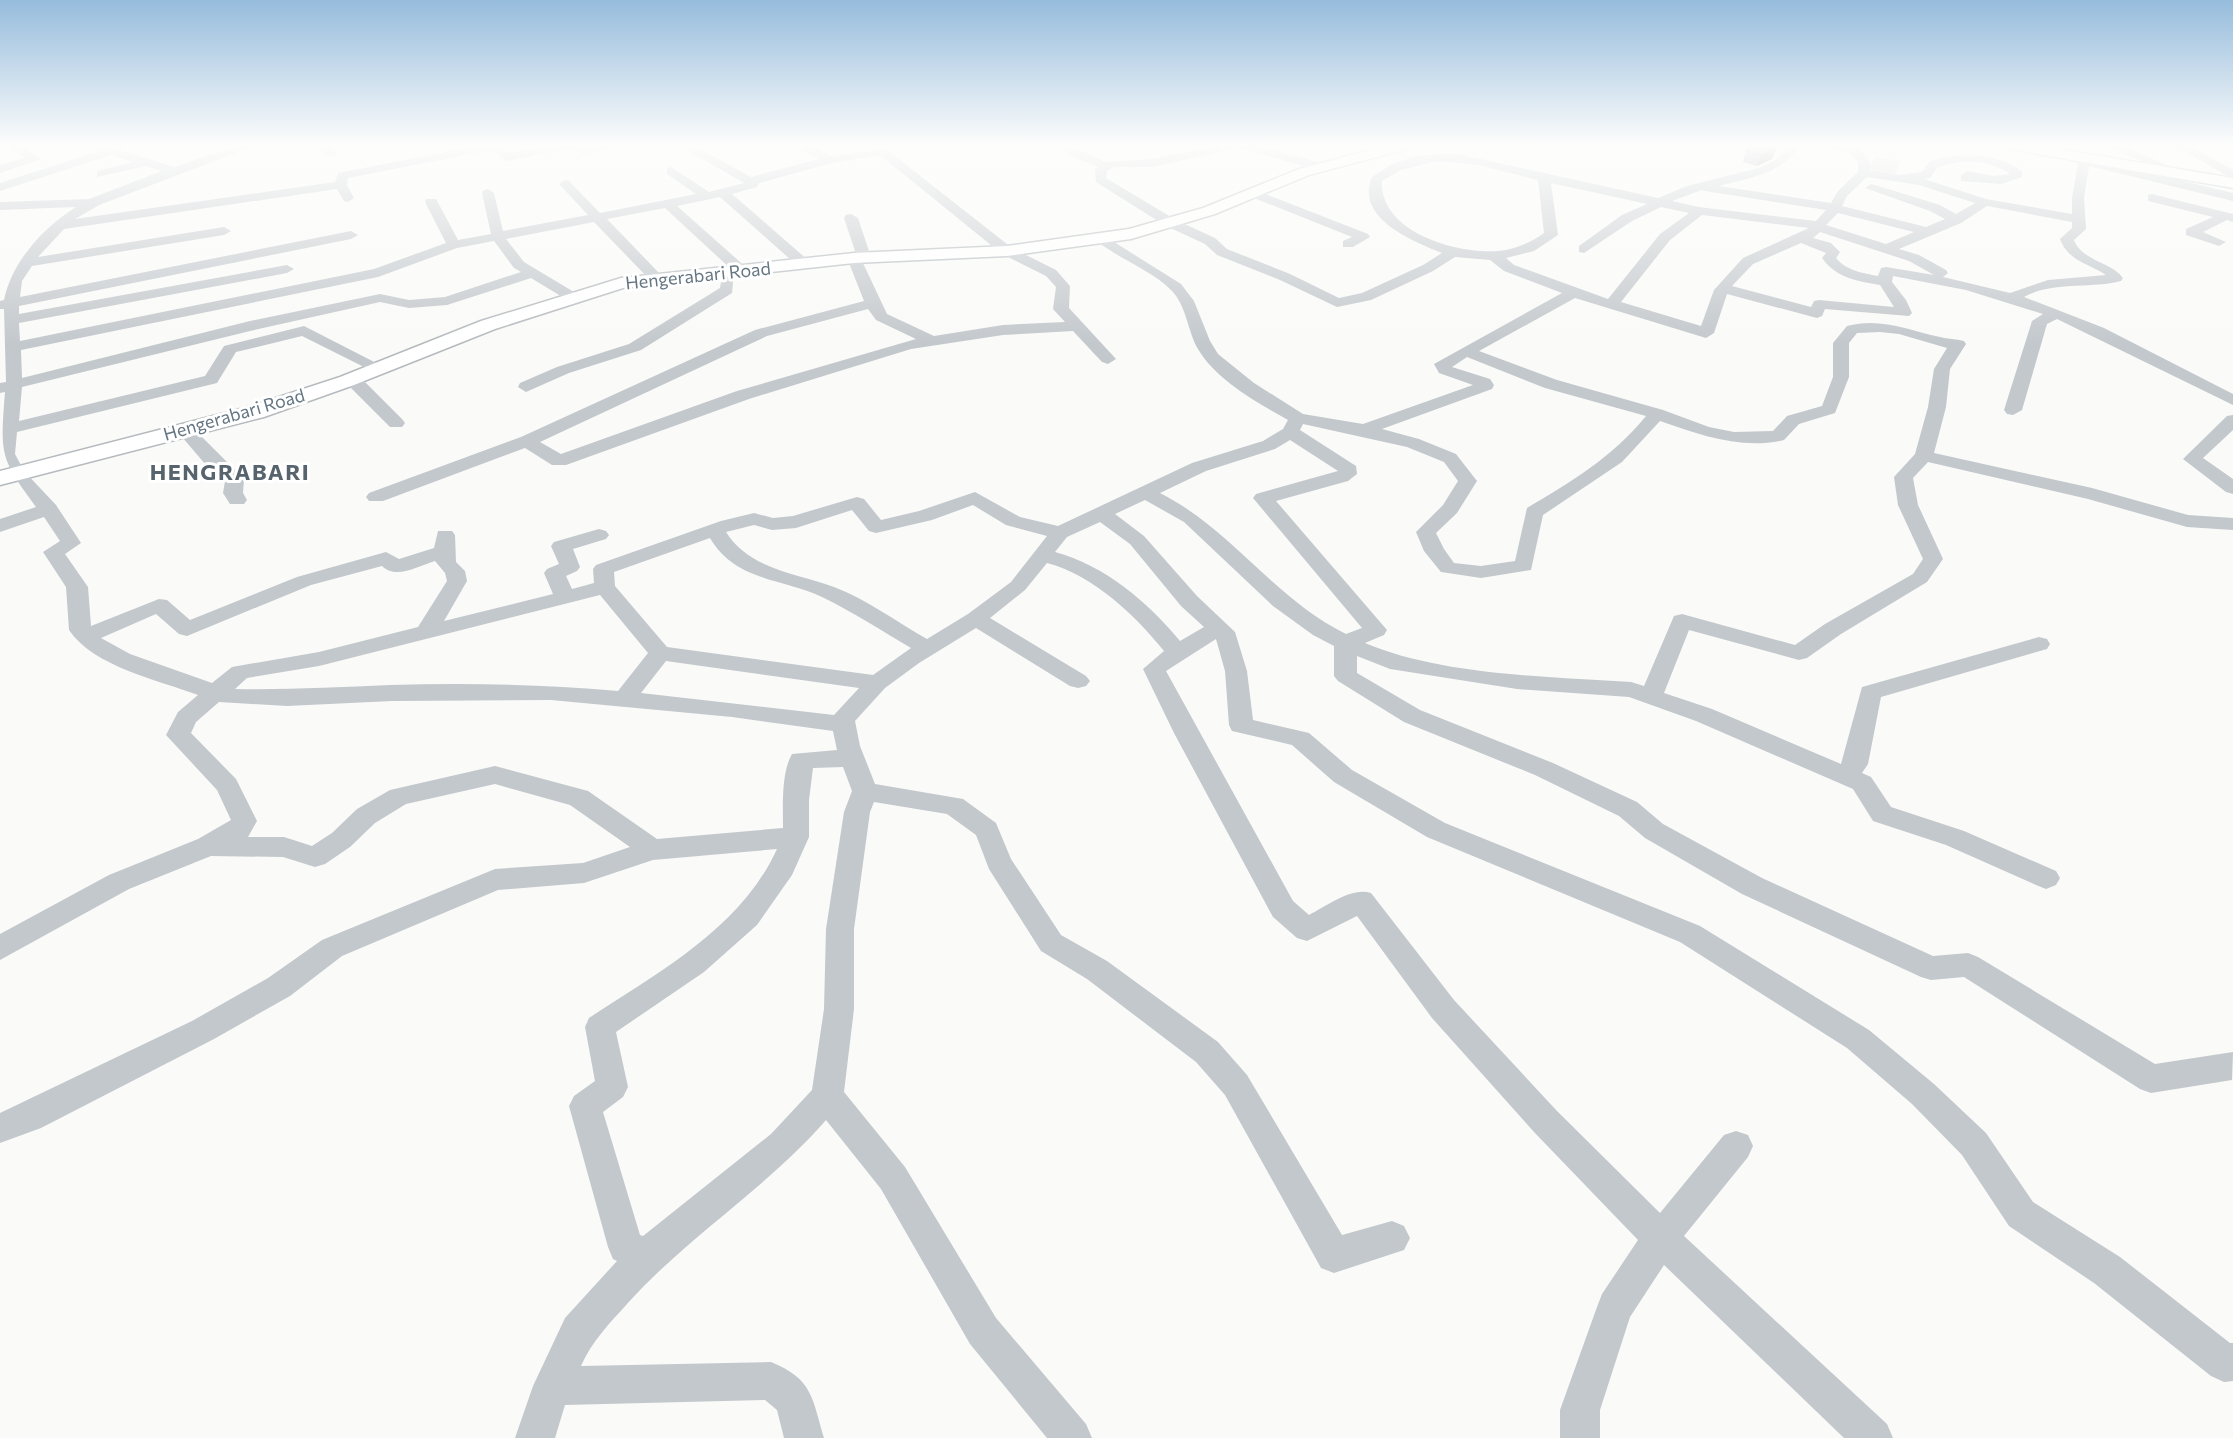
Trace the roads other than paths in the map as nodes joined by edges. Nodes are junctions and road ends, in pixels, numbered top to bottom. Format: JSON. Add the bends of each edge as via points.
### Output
{"nodes":[{"id":1,"x":80,"y":211,"type":"edge"},
{"id":2,"x":161,"y":211,"type":"edge"},
{"id":3,"x":436,"y":211,"type":"edge"},
{"id":4,"x":492,"y":211,"type":"edge"},
{"id":5,"x":593,"y":211,"type":"edge"},
{"id":6,"x":630,"y":211,"type":"edge"},
{"id":7,"x":675,"y":211,"type":"edge"},
{"id":8,"x":744,"y":211,"type":"edge"},
{"id":9,"x":957,"y":211,"type":"edge"},
{"id":10,"x":1151,"y":211,"type":"edge"},
{"id":11,"x":1203,"y":211,"type":"edge"},
{"id":12,"x":1298,"y":211,"type":"edge"},
{"id":13,"x":1384,"y":211,"type":"edge"},
{"id":14,"x":1548,"y":211,"type":"edge"},
{"id":15,"x":1641,"y":211,"type":"edge"},
{"id":16,"x":1699,"y":211,"type":"joint"},
{"id":17,"x":1831,"y":211,"type":"edge"},
{"id":18,"x":1846,"y":211,"type":"edge"},
{"id":19,"x":1940,"y":211,"type":"edge"},
{"id":20,"x":1973,"y":211,"type":"edge"},
{"id":21,"x":2034,"y":211,"type":"edge"},
{"id":22,"x":2077,"y":211,"type":"edge"},
{"id":23,"x":2199,"y":211,"type":"edge"},
{"id":24,"x":599,"y":217,"type":"junction"},
{"id":25,"x":851,"y":218,"type":"dead end"},
{"id":26,"x":2077,"y":219,"type":"junction"},
{"id":27,"x":1956,"y":220,"type":"junction"},
{"id":28,"x":2231,"y":220,"type":"edge"},
{"id":29,"x":1170,"y":223,"type":"junction"},
{"id":30,"x":58,"y":226,"type":"junction"},
{"id":31,"x":1819,"y":226,"type":"junction"},
{"id":32,"x":224,"y":231,"type":"dead end"},
{"id":33,"x":1928,"y":232,"type":"junction"},
{"id":34,"x":351,"y":235,"type":"dead end"},
{"id":35,"x":498,"y":237,"type":"junction"},
{"id":36,"x":1800,"y":238,"type":"junction"},
{"id":37,"x":1103,"y":239,"type":"junction"},
{"id":38,"x":2219,"y":242,"type":"dead end"},
{"id":39,"x":1348,"y":244,"type":"dead end"},
{"id":40,"x":454,"y":245,"type":"junction"},
{"id":41,"x":1584,"y":249,"type":"dead end"},
{"id":42,"x":1887,"y":249,"type":"junction"},
{"id":43,"x":1007,"y":251,"type":"junction"},
{"id":44,"x":1453,"y":252,"type":"junction"},
{"id":45,"x":1494,"y":256,"type":"junction"},
{"id":46,"x":859,"y":258,"type":"junction"},
{"id":47,"x":27,"y":263,"type":"junction"},
{"id":48,"x":804,"y":264,"type":"junction"},
{"id":49,"x":287,"y":268,"type":"dead end"},
{"id":50,"x":532,"y":273,"type":"junction"},
{"id":51,"x":735,"y":273,"type":"junction"},
{"id":52,"x":655,"y":277,"type":"junction"},
{"id":53,"x":1935,"y":280,"type":"junction"},
{"id":54,"x":1885,"y":282,"type":"junction"},
{"id":55,"x":1723,"y":288,"type":"junction"},
{"id":56,"x":1574,"y":292,"type":"junction"},
{"id":57,"x":574,"y":298,"type":"junction"},
{"id":58,"x":2010,"y":299,"type":"junction"},
{"id":59,"x":872,"y":303,"type":"junction"},
{"id":60,"x":5,"y":304,"type":"edge"},
{"id":61,"x":1612,"y":304,"type":"junction"},
{"id":62,"x":2055,"y":314,"type":"junction"},
{"id":63,"x":11,"y":320,"type":"junction"},
{"id":64,"x":1077,"y":326,"type":"junction"},
{"id":65,"x":934,"y":342,"type":"junction"},
{"id":66,"x":8,"y":343,"type":"edge"},
{"id":67,"x":1465,"y":351,"type":"junction"},
{"id":68,"x":1108,"y":359,"type":"dead end"},
{"id":69,"x":378,"y":368,"type":"junction"},
{"id":70,"x":352,"y":379,"type":"junction"},
{"id":71,"x":7,"y":387,"type":"edge"},
{"id":72,"x":526,"y":387,"type":"dead end"},
{"id":73,"x":2233,"y":400,"type":"edge"},
{"id":74,"x":2013,"y":410,"type":"dead end"},
{"id":75,"x":591,"y":412,"type":"junction"},
{"id":76,"x":1657,"y":414,"type":"junction"},
{"id":77,"x":2233,"y":420,"type":"edge"},
{"id":78,"x":396,"y":423,"type":"dead end"},
{"id":79,"x":1294,"y":425,"type":"junction"},
{"id":80,"x":9,"y":429,"type":"junction"},
{"id":81,"x":185,"y":430,"type":"junction"},
{"id":82,"x":1365,"y":430,"type":"junction"},
{"id":83,"x":633,"y":434,"type":"junction"},
{"id":84,"x":527,"y":441,"type":"junction"},
{"id":85,"x":1924,"y":456,"type":"junction"},
{"id":86,"x":8,"y":475,"type":"edge"},
{"id":87,"x":2233,"y":488,"type":"edge"},
{"id":88,"x":1146,"y":494,"type":"junction"},
{"id":89,"x":376,"y":497,"type":"dead end"},
{"id":90,"x":237,"y":500,"type":"dead end"},
{"id":91,"x":49,"y":509,"type":"junction"},
{"id":92,"x":1102,"y":514,"type":"junction"},
{"id":93,"x":2233,"y":524,"type":"edge"},
{"id":94,"x":0,"y":526,"type":"edge"},
{"id":95,"x":715,"y":530,"type":"junction"},
{"id":96,"x":1060,"y":533,"type":"junction"},
{"id":97,"x":599,"y":535,"type":"dead end"},
{"id":98,"x":1043,"y":555,"type":"junction"},
{"id":99,"x":605,"y":587,"type":"junction"},
{"id":100,"x":565,"y":597,"type":"junction"},
{"id":101,"x":976,"y":619,"type":"junction"},
{"id":102,"x":1218,"y":628,"type":"junction"},
{"id":103,"x":426,"y":632,"type":"junction"},
{"id":104,"x":86,"y":636,"type":"junction"},
{"id":105,"x":1345,"y":644,"type":"junction"},
{"id":106,"x":2039,"y":644,"type":"dead end"},
{"id":107,"x":927,"y":648,"type":"junction"},
{"id":108,"x":1177,"y":652,"type":"junction"},
{"id":109,"x":660,"y":653,"type":"junction"},
{"id":110,"x":1078,"y":681,"type":"dead end"},
{"id":111,"x":877,"y":683,"type":"junction"},
{"id":112,"x":214,"y":692,"type":"junction"},
{"id":113,"x":1652,"y":697,"type":"junction"},
{"id":114,"x":624,"y":699,"type":"junction"},
{"id":115,"x":844,"y":724,"type":"junction"},
{"id":116,"x":853,"y":758,"type":"junction"},
{"id":117,"x":1845,"y":776,"type":"junction"},
{"id":118,"x":865,"y":790,"type":"junction"},
{"id":119,"x":796,"y":837,"type":"junction"},
{"id":120,"x":207,"y":846,"type":"junction"},
{"id":121,"x":652,"y":850,"type":"junction"},
{"id":122,"x":2046,"y":878,"type":"dead end"},
{"id":123,"x":0,"y":948,"type":"edge"},
{"id":124,"x":2232,"y":1066,"type":"edge"},
{"id":125,"x":827,"y":1096,"type":"junction"},
{"id":126,"x":0,"y":1128,"type":"edge"},
{"id":127,"x":1736,"y":1146,"type":"dead end"},
{"id":128,"x":1392,"y":1238,"type":"dead end"},
{"id":129,"x":1661,"y":1238,"type":"junction"},
{"id":130,"x":646,"y":1256,"type":"junction"},
{"id":131,"x":2230,"y":1365,"type":"edge"},
{"id":132,"x":552,"y":1386,"type":"junction"},
{"id":133,"x":535,"y":1438,"type":"edge"},
{"id":134,"x":804,"y":1438,"type":"edge"},
{"id":135,"x":1072,"y":1438,"type":"edge"},
{"id":136,"x":1581,"y":1438,"type":"edge"},
{"id":137,"x":1873,"y":1438,"type":"edge"}],
"edges":[{"from":1,"to":30,"type":"street"},
{"from":2,"to":30,"type":"street"},
{"from":3,"to":40,"type":"street"},
{"from":4,"to":35,"type":"street"},
{"from":5,"to":24,"type":"street"},
{"from":6,"to":24,"type":"street"},
{"from":7,"to":51,"type":"street"},
{"from":8,"to":48,"type":"street"},
{"from":9,"to":43,"type":"street"},
{"from":10,"to":29,"type":"street"},
{"from":11,"to":29,"type":"main road","name":"Hengerabari Road"},
{"from":12,"to":39,"type":"street","via":[[1363,237]]},
{"from":13,"to":44,"type":"street","via":[[1391,221],[1419,238]]},
{"from":14,"to":45,"type":"street","via":[[1551,235],[1539,244]]},
{"from":15,"to":41,"type":"street"},
{"from":16,"to":31,"type":"street"},
{"from":16,"to":61,"type":"street","via":[[1665,237]]},
{"from":17,"to":31,"type":"street"},
{"from":18,"to":33,"type":"street"},
{"from":19,"to":27,"type":"street"},
{"from":20,"to":27,"type":"street"},
{"from":21,"to":26,"type":"street"},
{"from":22,"to":26,"type":"street"},
{"from":23,"to":28,"type":"street"},
{"from":24,"to":35,"type":"street"},
{"from":24,"to":52,"type":"street"},
{"from":25,"to":46,"type":"street"},
{"from":26,"to":58,"type":"street","via":[[2079,229],[2067,239],[2068,244],[2075,253],[2116,278],[2046,284],[2021,291]]},
{"from":27,"to":33,"type":"street"},
{"from":28,"to":38,"type":"street","via":[[2191,232]]},
{"from":29,"to":37,"type":"main road","name":"Hengerabari Road"},
{"from":29,"to":44,"type":"street","via":[[1210,240],[1222,252],[1337,303],[1374,294]]},
{"from":30,"to":47,"type":"street"},
{"from":31,"to":36,"type":"street"},
{"from":31,"to":42,"type":"street"},
{"from":32,"to":47,"type":"street"},
{"from":33,"to":42,"type":"street"},
{"from":34,"to":60,"type":"street"},
{"from":35,"to":40,"type":"street"},
{"from":35,"to":50,"type":"street","via":[[519,265]]},
{"from":36,"to":54,"type":"street","via":[[1826,246],[1833,252],[1829,258],[1832,264],[1843,271]]},
{"from":36,"to":55,"type":"street","via":[[1748,261]]},
{"from":37,"to":43,"type":"main road","name":"Hengerabari Road"},
{"from":37,"to":79,"type":"street","via":[[1174,285],[1188,300],[1206,349],[1228,372],[1282,410]]},
{"from":40,"to":66,"type":"street","via":[[378,273]]},
{"from":42,"to":53,"type":"street","via":[[1945,275]]},
{"from":43,"to":46,"type":"main road","name":"Hengerabari Road"},
{"from":43,"to":64,"type":"street","via":[[1051,273],[1063,286],[1061,309]]},
{"from":44,"to":45,"type":"street"},
{"from":45,"to":56,"type":"street","via":[[1509,268]]},
{"from":46,"to":48,"type":"main road","name":"Hengerabari Road"},
{"from":46,"to":59,"type":"street"},
{"from":47,"to":60,"type":"street"},
{"from":48,"to":51,"type":"main road","name":"Hengerabari Road"},
{"from":49,"to":63,"type":"street"},
{"from":50,"to":57,"type":"street"},
{"from":50,"to":71,"type":"street","via":[[447,301],[409,304],[380,298]]},
{"from":51,"to":52,"type":"main road","name":"Hengerabari Road"},
{"from":51,"to":72,"type":"street","via":[[727,290],[635,347],[563,370]]},
{"from":52,"to":57,"type":"main road","name":"Hengerabari Road"},
{"from":53,"to":54,"type":"street","via":[[1886,271]]},
{"from":53,"to":58,"type":"street"},
{"from":54,"to":55,"type":"street","via":[[1904,313],[1819,304],[1817,313]]},
{"from":55,"to":61,"type":"street","via":[[1706,333]]},
{"from":56,"to":61,"type":"street"},
{"from":56,"to":67,"type":"street"},
{"from":57,"to":69,"type":"main road","name":"Hengerabari Road","via":[[488,325]]},
{"from":58,"to":62,"type":"street"},
{"from":59,"to":65,"type":"street","via":[[881,317]]},
{"from":59,"to":75,"type":"street","via":[[761,333]]},
{"from":60,"to":63,"type":"street"},
{"from":62,"to":73,"type":"street","via":[[2097,330]]},
{"from":62,"to":74,"type":"street","via":[[2040,321]]},
{"from":63,"to":66,"type":"street"},
{"from":64,"to":65,"type":"street","via":[[1003,330]]},
{"from":64,"to":68,"type":"street"},
{"from":65,"to":83,"type":"street","via":[[909,345],[840,365]]},
{"from":66,"to":71,"type":"street"},
{"from":67,"to":76,"type":"street","via":[[1551,384]]},
{"from":67,"to":82,"type":"street","via":[[1442,367],[1486,385]]},
{"from":69,"to":70,"type":"main road","name":"Hengerabari Road"},
{"from":69,"to":80,"type":"street","via":[[304,331],[230,349],[211,378]]},
{"from":70,"to":78,"type":"street"},
{"from":70,"to":81,"type":"main road","name":"Hengerabari Road","via":[[256,412]]},
{"from":71,"to":80,"type":"street"},
{"from":75,"to":83,"type":"street"},
{"from":75,"to":84,"type":"street"},
{"from":76,"to":82,"type":"street","via":[[1639,438],[1602,472],[1534,512],[1524,566],[1481,572],[1448,568],[1425,532],[1450,509],[1468,481],[1450,458]]},
{"from":76,"to":85,"type":"street","via":[[1734,437],[1778,436],[1793,420],[1829,409],[1836,396],[1844,356],[1841,343],[1852,329],[1879,326],[1940,344],[1958,344],[1942,369]]},
{"from":77,"to":87,"type":"street","via":[[2192,459]]},
{"from":79,"to":82,"type":"street"},
{"from":79,"to":88,"type":"street","via":[[1269,445],[1199,467]]},
{"from":79,"to":105,"type":"street","via":[[1350,470],[1341,477],[1263,498],[1376,630]]},
{"from":80,"to":86,"type":"street"},
{"from":81,"to":86,"type":"main road","name":"Hengerabari Road"},
{"from":81,"to":90,"type":"street","via":[[235,479],[233,493]]},
{"from":83,"to":84,"type":"street","via":[[559,461]]},
{"from":84,"to":89,"type":"street"},
{"from":85,"to":93,"type":"street","via":[[2092,494],[2187,521]]},
{"from":85,"to":113,"type":"street","via":[[1903,477],[1908,505],[1933,559],[1920,578],[1799,653],[1682,621]]},
{"from":86,"to":91,"type":"street"},
{"from":88,"to":92,"type":"street"},
{"from":88,"to":105,"type":"street","via":[[1190,517],[1284,608]]},
{"from":91,"to":94,"type":"street"},
{"from":91,"to":104,"type":"street","via":[[71,543],[53,552],[77,587],[80,630]]},
{"from":92,"to":96,"type":"street"},
{"from":92,"to":102,"type":"street","via":[[1137,540],[1189,601]]},
{"from":95,"to":96,"type":"street","via":[[754,519],[772,524],[796,522],[857,503],[876,527],[925,516],[975,498],[1013,521]]},
{"from":95,"to":99,"type":"street","via":[[603,569]]},
{"from":95,"to":107,"type":"street","via":[[726,548],[753,566],[772,576],[828,592]]},
{"from":96,"to":98,"type":"street"},
{"from":97,"to":100,"type":"street","via":[[561,546],[570,567],[554,573]]},
{"from":98,"to":101,"type":"street","via":[[1018,586]]},
{"from":98,"to":108,"type":"street","via":[[1072,563],[1115,591],[1154,624]]},
{"from":99,"to":100,"type":"street"},
{"from":99,"to":109,"type":"street"},
{"from":100,"to":103,"type":"street"},
{"from":101,"to":107,"type":"street"},
{"from":101,"to":110,"type":"street"},
{"from":102,"to":108,"type":"street"},
{"from":102,"to":131,"type":"street","via":[[1227,637],[1236,671],[1241,725],[1300,739],[1343,776],[1436,830],[1690,934],[1858,1039],[1974,1144],[2022,1214],[2107,1270]]},
{"from":103,"to":104,"type":"street","via":[[457,581],[455,571],[446,564],[444,543],[395,567],[386,558],[304,581],[188,629],[159,605]]},
{"from":103,"to":112,"type":"street","via":[[318,659],[240,672]]},
{"from":104,"to":112,"type":"street","via":[[99,648],[122,659]]},
{"from":105,"to":113,"type":"street","via":[[1390,662],[1517,682],[1631,690]]},
{"from":105,"to":124,"type":"street","via":[[1346,676],[1412,716],[1544,769],[1628,809],[1654,831],[1752,886],[1932,968],[1968,965],[2151,1079]]},
{"from":106,"to":117,"type":"street","via":[[1870,692],[1856,764]]},
{"from":107,"to":111,"type":"street"},
{"from":108,"to":129,"type":"street","via":[[1154,669],[1283,909],[1307,930],[1361,901],[1442,1007],[1567,1146]]},
{"from":109,"to":111,"type":"street"},
{"from":109,"to":114,"type":"street"},
{"from":111,"to":115,"type":"street","via":[[843,719]]},
{"from":112,"to":114,"type":"street","via":[[224,696],[287,698],[551,692]]},
{"from":112,"to":120,"type":"street","via":[[186,718],[178,735],[227,785],[243,821],[238,831]]},
{"from":113,"to":117,"type":"street","via":[[1704,715]]},
{"from":114,"to":115,"type":"street"},
{"from":115,"to":116,"type":"street"},
{"from":116,"to":118,"type":"street"},
{"from":116,"to":119,"type":"street","via":[[801,760]]},
{"from":117,"to":122,"type":"street","via":[[1862,783],[1882,814],[1955,838]]},
{"from":118,"to":125,"type":"street","via":[[857,812],[840,929],[839,1009]]},
{"from":118,"to":128,"type":"street","via":[[954,806],[987,830],[999,862],[1051,943],[1097,970],[1207,1052],[1236,1085],[1334,1255]]},
{"from":119,"to":121,"type":"street"},
{"from":119,"to":130,"type":"street","via":[[782,868],[747,917],[694,964],[600,1027],[612,1087],[585,1106],[626,1247]]},
{"from":120,"to":121,"type":"street","via":[[284,847],[315,857],[341,840],[366,816],[399,797],[495,775],[579,798]]},
{"from":120,"to":123,"type":"street","via":[[119,882]]},
{"from":121,"to":126,"type":"street","via":[[584,873],[495,880],[351,939],[332,948],[279,987],[203,1030]]},
{"from":125,"to":130,"type":"street","via":[[783,1145]]},
{"from":125,"to":135,"type":"street","via":[[893,1178],[984,1331]]},
{"from":127,"to":129,"type":"street"},
{"from":129,"to":136,"type":"street","via":[[1615,1307],[1580,1410]]},
{"from":129,"to":137,"type":"street"},
{"from":130,"to":132,"type":"street","via":[[578,1331]]},
{"from":132,"to":133,"type":"street"},
{"from":132,"to":134,"type":"street","via":[[771,1382],[793,1398]]}]}
